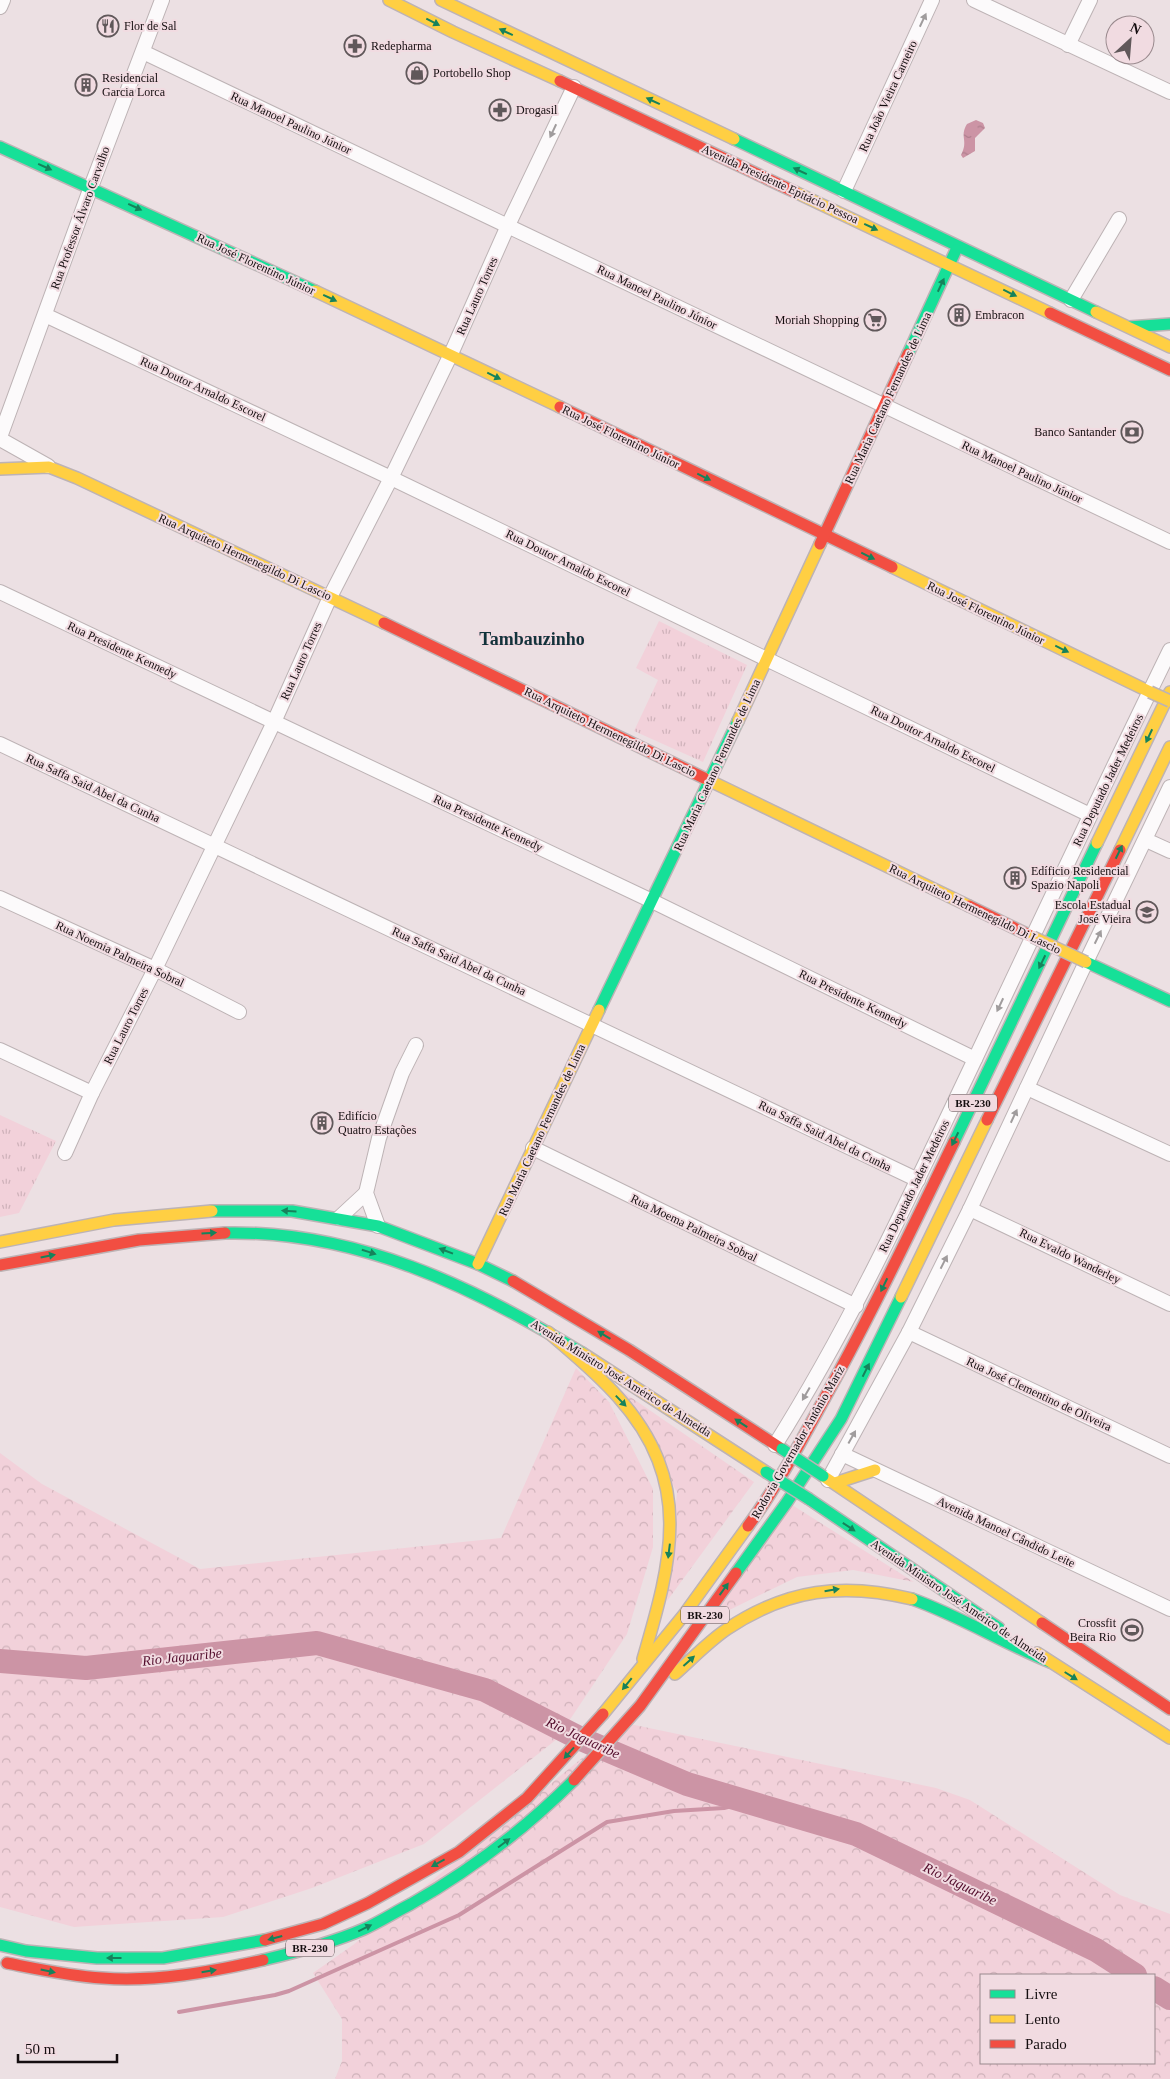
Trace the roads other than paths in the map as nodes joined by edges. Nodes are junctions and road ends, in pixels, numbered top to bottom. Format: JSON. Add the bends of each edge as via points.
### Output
{"nodes":[{"id":1,"x":3,"y":0,"type":"edge"},
{"id":2,"x":162,"y":0,"type":"edge"},
{"id":3,"x":389,"y":0,"type":"edge"},
{"id":4,"x":441,"y":0,"type":"edge"},
{"id":5,"x":470,"y":0,"type":"edge"},
{"id":6,"x":932,"y":0,"type":"edge"},
{"id":7,"x":974,"y":0,"type":"edge"},
{"id":8,"x":1090,"y":0,"type":"edge"},
{"id":9,"x":0,"y":6,"type":"edge"},
{"id":10,"x":463,"y":11,"type":"junction"},
{"id":11,"x":453,"y":32,"type":"junction"},
{"id":12,"x":1068,"y":45,"type":"junction"},
{"id":13,"x":143,"y":52,"type":"junction"},
{"id":14,"x":574,"y":87,"type":"junction"},
{"id":15,"x":1170,"y":92,"type":"edge"},
{"id":16,"x":0,"y":147,"type":"edge"},
{"id":17,"x":91,"y":187,"type":"junction"},
{"id":18,"x":844,"y":191,"type":"junction"},
{"id":19,"x":1119,"y":219,"type":"dead end"},
{"id":20,"x":508,"y":225,"type":"junction"},
{"id":21,"x":958,"y":246,"type":"junction"},
{"id":22,"x":950,"y":264,"type":"junction"},
{"id":23,"x":1071,"y":300,"type":"junction"},
{"id":24,"x":44,"y":315,"type":"junction"},
{"id":25,"x":1170,"y":324,"type":"edge"},
{"id":26,"x":1128,"y":327,"type":"junction"},
{"id":27,"x":1170,"y":347,"type":"edge"},
{"id":28,"x":451,"y":354,"type":"junction"},
{"id":29,"x":1170,"y":370,"type":"edge"},
{"id":30,"x":884,"y":408,"type":"junction"},
{"id":31,"x":0,"y":438,"type":"edge"},
{"id":32,"x":49,"y":467,"type":"junction"},
{"id":33,"x":0,"y":469,"type":"edge"},
{"id":34,"x":391,"y":478,"type":"junction"},
{"id":35,"x":824,"y":535,"type":"junction"},
{"id":36,"x":1170,"y":542,"type":"edge"},
{"id":37,"x":0,"y":592,"type":"edge"},
{"id":38,"x":330,"y":597,"type":"junction"},
{"id":39,"x":1170,"y":650,"type":"edge"},
{"id":40,"x":767,"y":659,"type":"junction"},
{"id":41,"x":1150,"y":692,"type":"junction"},
{"id":42,"x":1170,"y":692,"type":"edge"},
{"id":43,"x":1170,"y":701,"type":"edge"},
{"id":44,"x":274,"y":722,"type":"junction"},
{"id":45,"x":0,"y":744,"type":"edge"},
{"id":46,"x":1170,"y":747,"type":"edge"},
{"id":47,"x":709,"y":780,"type":"junction"},
{"id":48,"x":1170,"y":787,"type":"edge"},
{"id":49,"x":1090,"y":815,"type":"junction"},
{"id":50,"x":1146,"y":840,"type":"junction"},
{"id":51,"x":213,"y":845,"type":"junction"},
{"id":52,"x":1170,"y":851,"type":"edge"},
{"id":53,"x":0,"y":898,"type":"edge"},
{"id":54,"x":652,"y":901,"type":"junction"},
{"id":55,"x":1033,"y":937,"type":"junction"},
{"id":56,"x":1086,"y":962,"type":"junction"},
{"id":57,"x":155,"y":969,"type":"junction"},
{"id":58,"x":1170,"y":1001,"type":"edge"},
{"id":59,"x":240,"y":1012,"type":"dead end"},
{"id":60,"x":592,"y":1024,"type":"junction"},
{"id":61,"x":416,"y":1045,"type":"dead end"},
{"id":62,"x":0,"y":1050,"type":"edge"},
{"id":63,"x":975,"y":1059,"type":"junction"},
{"id":64,"x":1027,"y":1088,"type":"junction"},
{"id":65,"x":92,"y":1093,"type":"junction"},
{"id":66,"x":534,"y":1148,"type":"junction"},
{"id":67,"x":65,"y":1153,"type":"dead end"},
{"id":68,"x":1170,"y":1154,"type":"edge"},
{"id":69,"x":918,"y":1180,"type":"junction"},
{"id":70,"x":366,"y":1193,"type":"junction"},
{"id":71,"x":970,"y":1209,"type":"junction"},
{"id":72,"x":340,"y":1218,"type":"junction"},
{"id":73,"x":378,"y":1226,"type":"junction"},
{"id":74,"x":0,"y":1242,"type":"edge"},
{"id":75,"x":478,"y":1264,"type":"junction"},
{"id":76,"x":0,"y":1265,"type":"edge"},
{"id":77,"x":1170,"y":1304,"type":"edge"},
{"id":78,"x":856,"y":1306,"type":"junction"},
{"id":79,"x":548,"y":1332,"type":"junction"},
{"id":80,"x":909,"y":1332,"type":"junction"},
{"id":81,"x":779,"y":1447,"type":"junction"},
{"id":82,"x":842,"y":1454,"type":"junction"},
{"id":83,"x":1170,"y":1456,"type":"edge"},
{"id":84,"x":875,"y":1470,"type":"junction"},
{"id":85,"x":833,"y":1480,"type":"junction"},
{"id":86,"x":1170,"y":1609,"type":"edge"},
{"id":87,"x":1050,"y":1662,"type":"junction"},
{"id":88,"x":640,"y":1669,"type":"junction"},
{"id":89,"x":1170,"y":1698,"type":"edge"},
{"id":90,"x":640,"y":1706,"type":"junction"},
{"id":91,"x":1170,"y":1709,"type":"edge"},
{"id":92,"x":1170,"y":1738,"type":"edge"},
{"id":93,"x":0,"y":1945,"type":"edge"},
{"id":94,"x":0,"y":1961,"type":"edge"}],
"edges":[{"from":1,"to":9,"type":"street"},
{"from":2,"to":13,"type":"street","name":"Rua Professor Álvaro Carvalho"},
{"from":3,"to":11,"type":"main road","name":"Avenida Presidente Epitácio Pessoa","one_way":true},
{"from":4,"to":10,"type":"main road","name":"Avenida Presidente Epitácio Pessoa"},
{"from":5,"to":10,"type":"main road"},
{"from":18,"to":6,"type":"street","name":"Rua João Vieira Carneiro","one_way":true},
{"from":7,"to":12,"type":"street"},
{"from":8,"to":12,"type":"street"},
{"from":10,"to":11,"type":"main road"},
{"from":18,"to":10,"type":"main road","name":"Avenida Presidente Epitácio Pessoa","one_way":true},
{"from":11,"to":14,"type":"main road","name":"Avenida Presidente Epitácio Pessoa"},
{"from":12,"to":15,"type":"street"},
{"from":13,"to":17,"type":"street","name":"Rua Professor Álvaro Carvalho"},
{"from":13,"to":20,"type":"street","name":"Rua Manoel Paulino Júnior"},
{"from":14,"to":20,"type":"street","name":"Rua Lauro Torres","one_way":true},
{"from":14,"to":22,"type":"main road","name":"Avenida Presidente Epitácio Pessoa","one_way":true},
{"from":16,"to":17,"type":"main road","name":"Rua José Florentino Júnior","one_way":true},
{"from":17,"to":24,"type":"street","name":"Rua Professor Álvaro Carvalho"},
{"from":17,"to":28,"type":"main road","name":"Rua José Florentino Júnior","one_way":true},
{"from":18,"to":21,"type":"main road","name":"Avenida Presidente Epitácio Pessoa"},
{"from":19,"to":23,"type":"street"},
{"from":20,"to":28,"type":"street","name":"Rua Lauro Torres"},
{"from":20,"to":30,"type":"street","name":"Rua Manoel Paulino Júnior"},
{"from":21,"to":22,"type":"main road","name":"Rua Maria Caetano Fernandes de Lima"},
{"from":21,"to":23,"type":"main road","name":"Avenida Presidente Epitácio Pessoa"},
{"from":22,"to":29,"type":"main road","name":"Avenida Presidente Epitácio Pessoa","one_way":true},
{"from":30,"to":22,"type":"main road","name":"Rua Maria Caetano Fernandes de Lima","one_way":true},
{"from":23,"to":26,"type":"main road","name":"Avenida Presidente Epitácio Pessoa"},
{"from":24,"to":31,"type":"street","name":"Rua Professor Álvaro Carvalho"},
{"from":24,"to":34,"type":"street","name":"Rua Doutor Arnaldo Escorel"},
{"from":25,"to":26,"type":"main road"},
{"from":26,"to":27,"type":"main road","name":"Avenida Presidente Epitácio Pessoa"},
{"from":28,"to":34,"type":"street","name":"Rua Lauro Torres"},
{"from":28,"to":35,"type":"main road","name":"Rua José Florentino Júnior","one_way":true},
{"from":30,"to":35,"type":"main road","name":"Rua Maria Caetano Fernandes de Lima"},
{"from":30,"to":36,"type":"street","name":"Rua Manoel Paulino Júnior"},
{"from":31,"to":32,"type":"street","name":"Rua Arquiteto Hermenegildo Di Lascio"},
{"from":32,"to":33,"type":"main road","name":"Rua Arquiteto Hermenegildo Di Lascio"},
{"from":32,"to":38,"type":"main road","name":"Rua Arquiteto Hermenegildo Di Lascio"},
{"from":34,"to":38,"type":"street","name":"Rua Lauro Torres"},
{"from":34,"to":40,"type":"street","name":"Rua Doutor Arnaldo Escorel"},
{"from":35,"to":40,"type":"main road","name":"Rua Maria Caetano Fernandes de Lima"},
{"from":35,"to":41,"type":"main road","name":"Rua José Florentino Júnior","one_way":true},
{"from":37,"to":44,"type":"street","name":"Rua Presidente Kennedy"},
{"from":38,"to":44,"type":"street","name":"Rua Lauro Torres"},
{"from":38,"to":47,"type":"main road","name":"Rua Arquiteto Hermenegildo Di Lascio"},
{"from":39,"to":41,"type":"street","name":"Rua Deputado Jader Medeiros"},
{"from":40,"to":47,"type":"main road","name":"Rua Maria Caetano Fernandes de Lima"},
{"from":40,"to":49,"type":"street","name":"Rua Doutor Arnaldo Escorel"},
{"from":41,"to":43,"type":"main road","name":"Rua José Florentino Júnior","bridge":true},
{"from":41,"to":49,"type":"street","name":"Rua Deputado Jader Medeiros"},
{"from":42,"to":88,"type":"main road","name":"Rodovia Governador Antônio Mariz","number":"BR-230","one_way":true,"via":[[867,1322],[762,1506],[683,1616]]},
{"from":44,"to":51,"type":"street","name":"Rua Lauro Torres"},
{"from":44,"to":54,"type":"street","name":"Rua Presidente Kennedy"},
{"from":45,"to":51,"type":"street","name":"Rua Saffa Said Abel da Cunha"},
{"from":90,"to":46,"type":"main road","name":"Rodovia Governador Antônio Mariz","number":"BR-230","one_way":true,"via":[[787,1502],[841,1420]]},
{"from":47,"to":54,"type":"main road","name":"Rua Maria Caetano Fernandes de Lima"},
{"from":47,"to":55,"type":"main road","name":"Rua Arquiteto Hermenegildo Di Lascio"},
{"from":48,"to":50,"type":"street"},
{"from":49,"to":55,"type":"street","name":"Rua Deputado Jader Medeiros"},
{"from":50,"to":52,"type":"street"},
{"from":56,"to":50,"type":"street","one_way":true},
{"from":51,"to":57,"type":"street","name":"Rua Lauro Torres"},
{"from":51,"to":60,"type":"street","name":"Rua Saffa Said Abel da Cunha"},
{"from":53,"to":57,"type":"street","name":"Rua Noemia Palmeira Sobral"},
{"from":54,"to":60,"type":"main road","name":"Rua Maria Caetano Fernandes de Lima"},
{"from":54,"to":63,"type":"street","name":"Rua Presidente Kennedy"},
{"from":55,"to":56,"type":"main road","name":"Rua Arquiteto Hermenegildo Di Lascio","bridge":true},
{"from":55,"to":63,"type":"street","name":"Rua Deputado Jader Medeiros","one_way":true},
{"from":56,"to":58,"type":"main road","name":"Rua Arquiteto Hermenegildo Di Lascio"},
{"from":56,"to":64,"type":"street"},
{"from":57,"to":59,"type":"street","name":"Rua Noemia Palmeira Sobral"},
{"from":57,"to":65,"type":"street","name":"Rua Lauro Torres"},
{"from":60,"to":66,"type":"main road","name":"Rua Maria Caetano Fernandes de Lima"},
{"from":60,"to":69,"type":"street","name":"Rua Saffa Said Abel da Cunha"},
{"from":61,"to":70,"type":"street","via":[[402,1073],[379,1138]]},
{"from":62,"to":65,"type":"street"},
{"from":63,"to":69,"type":"street","name":"Rua Deputado Jader Medeiros"},
{"from":64,"to":68,"type":"street"},
{"from":71,"to":64,"type":"street","one_way":true},
{"from":65,"to":67,"type":"street","name":"Rua Lauro Torres"},
{"from":66,"to":75,"type":"main road","name":"Rua Maria Caetano Fernandes de Lima"},
{"from":66,"to":78,"type":"street","name":"Rua Moema Palmeira Sobral"},
{"from":69,"to":78,"type":"street","name":"Rua Deputado Jader Medeiros"},
{"from":70,"to":72,"type":"street"},
{"from":70,"to":73,"type":"street"},
{"from":71,"to":77,"type":"street","name":"Rua Evaldo Wanderley"},
{"from":80,"to":71,"type":"street","one_way":true},
{"from":72,"to":73,"type":"main road"},
{"from":72,"to":74,"type":"main road","one_way":true,"via":[[292,1211],[173,1213],[114,1220]]},
{"from":75,"to":73,"type":"main road","one_way":true},
{"from":81,"to":75,"type":"main road","one_way":true,"via":[[629,1350]]},
{"from":76,"to":79,"type":"main road","name":"Avenida Ministro José Américo de Almeida","one_way":true,"via":[[174,1235],[281,1234],[355,1248],[418,1267],[515,1312]]},
{"from":78,"to":81,"type":"street","name":"Rua Deputado Jader Medeiros","one_way":true},
{"from":79,"to":87,"type":"main road","name":"Avenida Ministro José Américo de Almeida","one_way":true,"bridge":true,"via":[[666,1405]]},
{"from":79,"to":88,"type":"main road","one_way":true,"via":[[628,1407],[655,1450],[667,1481],[669,1554]]},
{"from":82,"to":80,"type":"street","one_way":true},
{"from":80,"to":83,"type":"street","name":"Rua José Clementino de Oliveira"},
{"from":81,"to":85,"type":"main road","bridge":true},
{"from":82,"to":84,"type":"street","name":"Avenida Manoel Cândido Leite"},
{"from":82,"to":85,"type":"street"},
{"from":84,"to":85,"type":"main road"},
{"from":84,"to":86,"type":"street","name":"Avenida Manoel Cândido Leite"},
{"from":85,"to":89,"type":"street"},
{"from":85,"to":91,"type":"main road"},
{"from":90,"to":87,"type":"main road","one_way":true,"via":[[728,1629],[786,1599],[838,1588],[881,1590],[909,1597]]},
{"from":87,"to":92,"type":"main road","name":"Avenida Ministro José Américo de Almeida","one_way":true},
{"from":88,"to":93,"type":"main road","name":"Rodovia Governador Antônio Mariz","number":"BR-230","one_way":true,"via":[[527,1798],[494,1826],[459,1852],[323,1924],[272,1939],[163,1958],[96,1958]]},
{"from":94,"to":90,"type":"main road","name":"Rodovia Governador Antônio Mariz","number":"BR-230","one_way":true,"via":[[59,1974],[147,1979],[222,1969],[314,1947],[361,1931],[437,1890],[510,1839],[574,1781]]}]}
